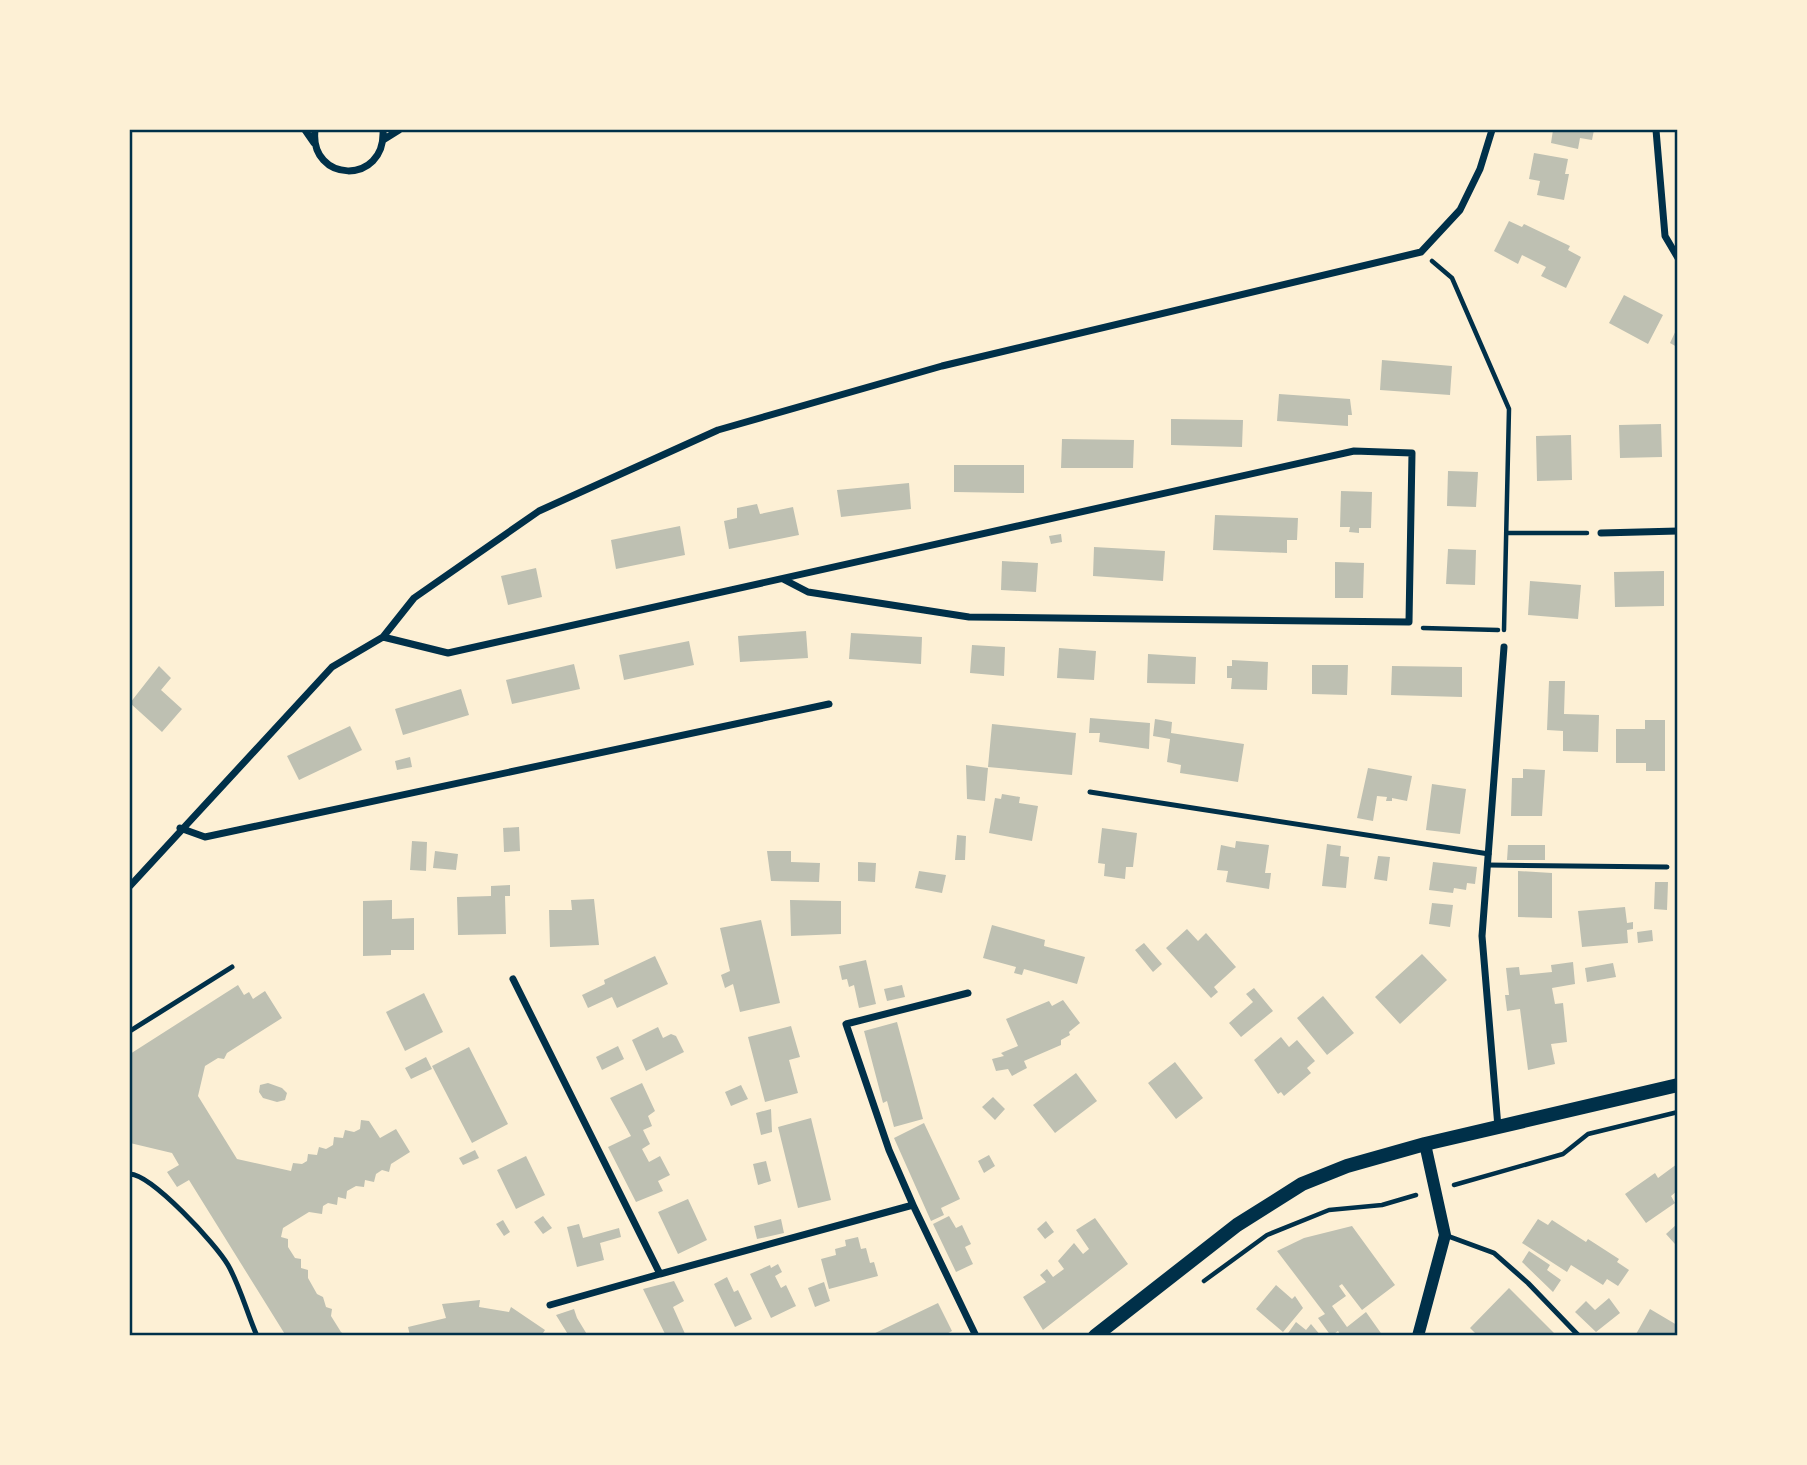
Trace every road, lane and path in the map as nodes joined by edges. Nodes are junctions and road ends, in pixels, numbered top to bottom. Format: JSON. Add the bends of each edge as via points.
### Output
{"nodes":[{"id":1,"x":305,"y":130,"type":"edge"},
{"id":2,"x":315,"y":130,"type":"edge"},
{"id":3,"x":383,"y":130,"type":"edge"},
{"id":4,"x":399,"y":130,"type":"edge"},
{"id":5,"x":1492,"y":130,"type":"edge"},
{"id":6,"x":1657,"y":130,"type":"edge"},
{"id":7,"x":383,"y":140,"type":"junction"},
{"id":8,"x":315,"y":144,"type":"junction"},
{"id":9,"x":1421,"y":252,"type":"junction"},
{"id":10,"x":1678,"y":258,"type":"edge"},
{"id":11,"x":1678,"y":531,"type":"edge"},
{"id":12,"x":1507,"y":533,"type":"junction"},
{"id":13,"x":1601,"y":533,"type":"joint"},
{"id":14,"x":783,"y":579,"type":"junction"},
{"id":15,"x":1409,"y":622,"type":"junction"},
{"id":16,"x":1504,"y":630,"type":"junction"},
{"id":17,"x":383,"y":637,"type":"junction"},
{"id":18,"x":1504,"y":647,"type":"joint"},
{"id":19,"x":829,"y":704,"type":"dead end"},
{"id":20,"x":1090,"y":792,"type":"dead end"},
{"id":21,"x":180,"y":828,"type":"junction"},
{"id":22,"x":1489,"y":854,"type":"junction"},
{"id":23,"x":1488,"y":865,"type":"junction"},
{"id":24,"x":1667,"y":867,"type":"dead end"},
{"id":25,"x":130,"y":886,"type":"edge"},
{"id":26,"x":232,"y":967,"type":"dead end"},
{"id":27,"x":513,"y":979,"type":"dead end"},
{"id":28,"x":968,"y":993,"type":"dead end"},
{"id":29,"x":130,"y":1031,"type":"edge"},
{"id":30,"x":1678,"y":1085,"type":"edge"},
{"id":31,"x":1678,"y":1112,"type":"edge"},
{"id":32,"x":1499,"y":1128,"type":"junction"},
{"id":33,"x":1424,"y":1144,"type":"junction"},
{"id":34,"x":130,"y":1174,"type":"edge"},
{"id":35,"x":1473,"y":1180,"type":"dead end"},
{"id":36,"x":913,"y":1205,"type":"junction"},
{"id":37,"x":1382,"y":1205,"type":"dead end"},
{"id":38,"x":1445,"y":1235,"type":"junction"},
{"id":39,"x":660,"y":1274,"type":"junction"},
{"id":40,"x":1193,"y":1289,"type":"dead end"},
{"id":41,"x":550,"y":1305,"type":"dead end"},
{"id":42,"x":257,"y":1335,"type":"edge"},
{"id":43,"x":976,"y":1335,"type":"edge"},
{"id":44,"x":1095,"y":1335,"type":"edge"},
{"id":45,"x":1418,"y":1335,"type":"edge"},
{"id":46,"x":1579,"y":1335,"type":"edge"}],
"edges":[{"from":1,"to":8,"type":"street"},
{"from":2,"to":8,"type":"street"},
{"from":3,"to":7,"type":"street"},
{"from":4,"to":7,"type":"street"},
{"from":5,"to":9,"type":"street","via":[[1480,169],[1460,209]]},
{"from":6,"to":10,"type":"street","via":[[1665,236]]},
{"from":7,"to":8,"type":"street","via":[[369,165],[350,171],[331,167]]},
{"from":9,"to":12,"type":"path","via":[[1452,278],[1509,409]]},
{"from":9,"to":17,"type":"street","via":[[942,366],[718,430],[539,511],[414,598]]},
{"from":11,"to":13,"type":"street"},
{"from":12,"to":13,"type":"path"},
{"from":12,"to":16,"type":"path"},
{"from":14,"to":15,"type":"street","via":[[808,592],[970,617]]},
{"from":14,"to":15,"type":"street","via":[[1354,451],[1412,453]]},
{"from":14,"to":17,"type":"street","via":[[448,653]]},
{"from":15,"to":16,"type":"path","via":[[1424,628]]},
{"from":16,"to":18,"type":"path"},
{"from":17,"to":21,"type":"street","via":[[332,667]]},
{"from":18,"to":22,"type":"street"},
{"from":19,"to":21,"type":"street","via":[[205,837]]},
{"from":20,"to":22,"type":"lane"},
{"from":21,"to":25,"type":"street"},
{"from":22,"to":23,"type":"street"},
{"from":23,"to":24,"type":"lane"},
{"from":23,"to":32,"type":"street","via":[[1482,936]]},
{"from":26,"to":29,"type":"lane"},
{"from":27,"to":39,"type":"street"},
{"from":28,"to":36,"type":"street","via":[[845,1024]]},
{"from":30,"to":32,"type":"main road"},
{"from":31,"to":35,"type":"path","via":[[1588,1134],[1563,1154]]},
{"from":32,"to":33,"type":"main road"},
{"from":33,"to":38,"type":"street"},
{"from":33,"to":44,"type":"main road","via":[[1302,1184],[1237,1225]]},
{"from":34,"to":42,"type":"lane","via":[[161,1190],[227,1264]]},
{"from":36,"to":39,"type":"street"},
{"from":36,"to":43,"type":"street"},
{"from":37,"to":40,"type":"path","via":[[1329,1210],[1267,1235]]},
{"from":38,"to":45,"type":"street"},
{"from":38,"to":46,"type":"lane","via":[[1494,1253]]},
{"from":39,"to":41,"type":"street"}]}
